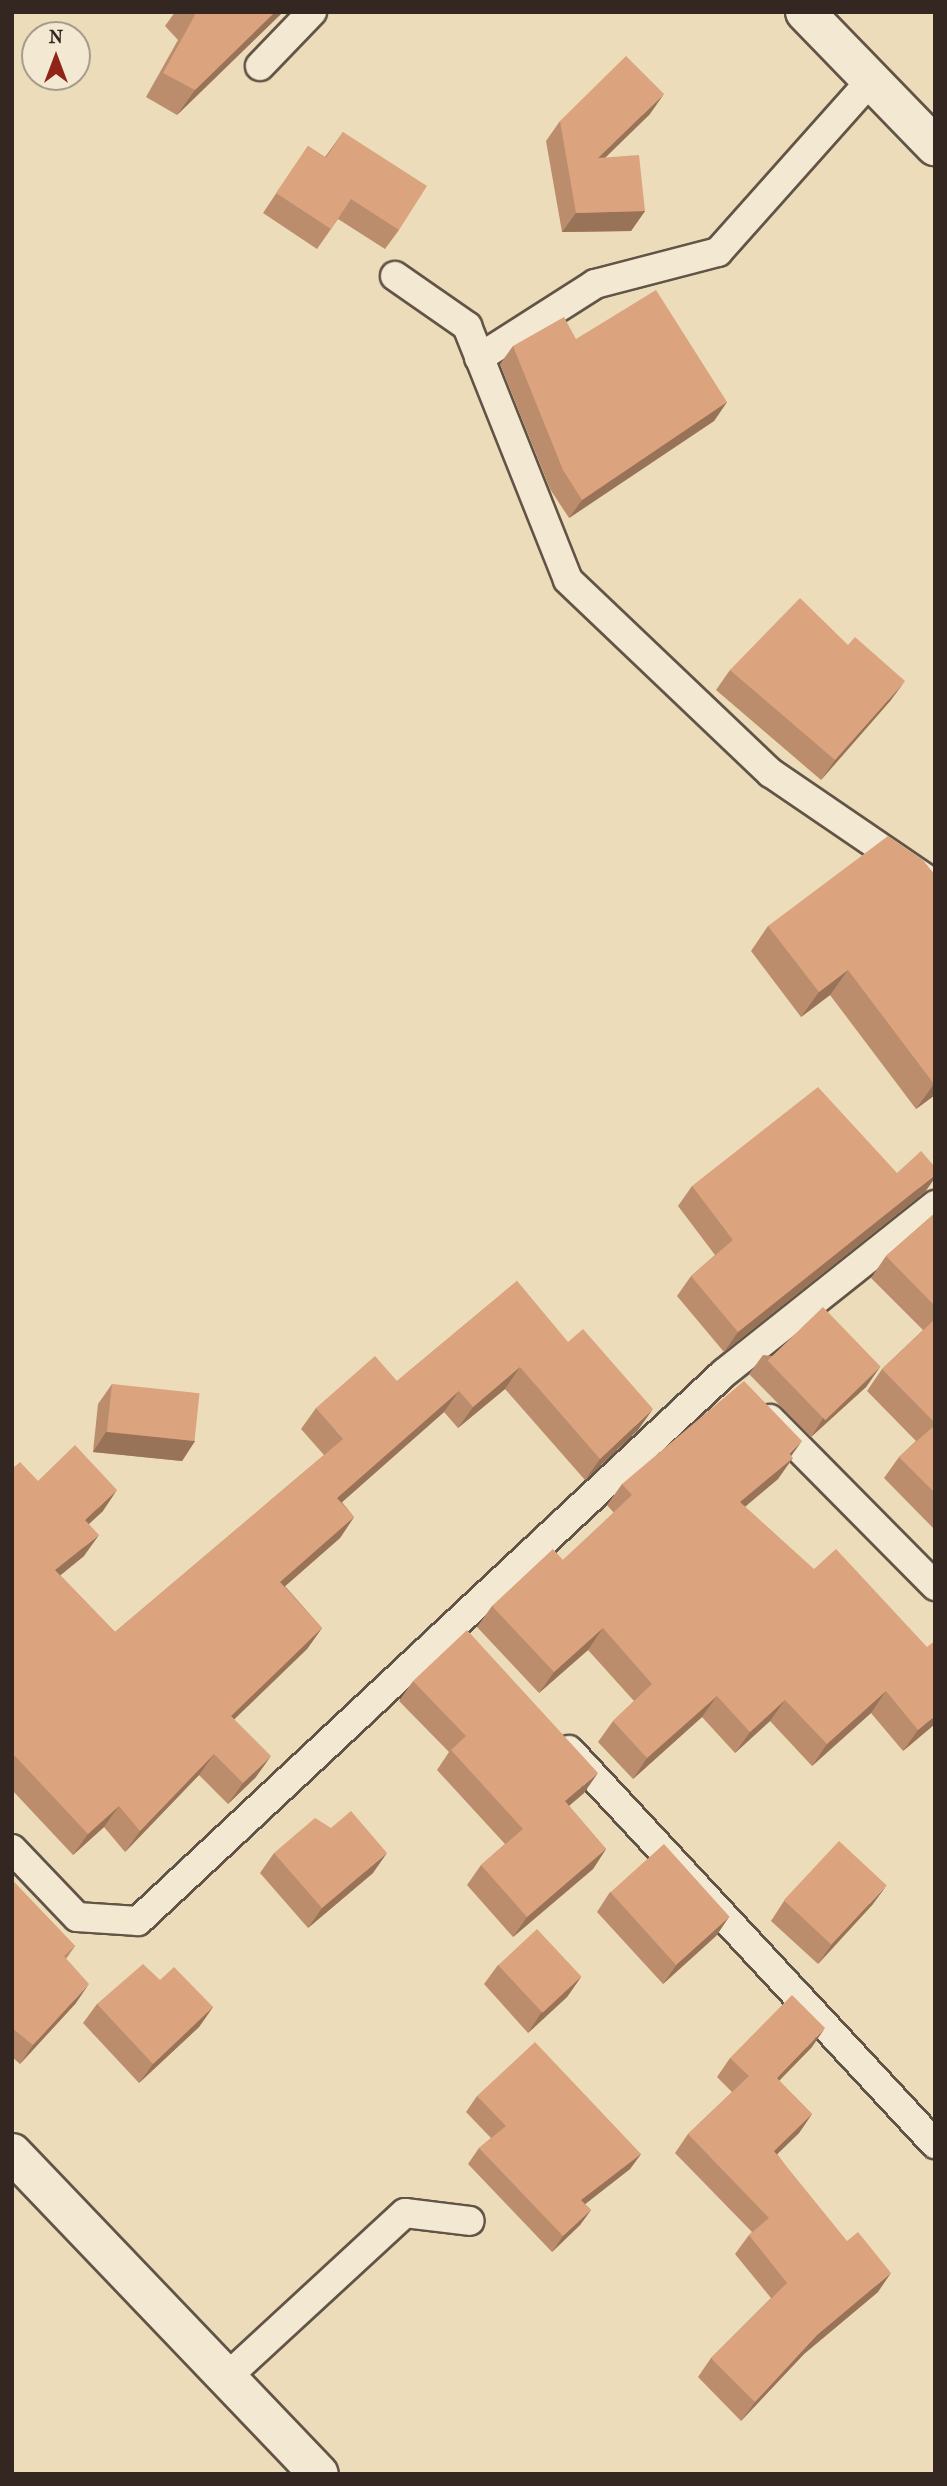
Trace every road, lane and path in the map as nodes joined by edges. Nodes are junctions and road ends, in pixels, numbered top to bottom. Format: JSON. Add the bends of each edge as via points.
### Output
{"nodes":[{"id":1,"x":312,"y":12,"type":"edge"},
{"id":2,"x":805,"y":12,"type":"edge"},
{"id":3,"x":260,"y":66,"type":"dead end"},
{"id":4,"x":872,"y":79,"type":"junction"},
{"id":5,"x":935,"y":146,"type":"edge"},
{"id":6,"x":396,"y":276,"type":"dead end"},
{"id":7,"x":479,"y":358,"type":"junction"},
{"id":8,"x":935,"y":884,"type":"edge"},
{"id":9,"x":935,"y":1205,"type":"edge"},
{"id":10,"x":740,"y":1389,"type":"junction"},
{"id":11,"x":935,"y":1586,"type":"edge"},
{"id":12,"x":451,"y":1623,"type":"junction"},
{"id":13,"x":470,"y":1643,"type":"edge"},
{"id":14,"x":545,"y":1725,"type":"edge"},
{"id":15,"x":12,"y":1849,"type":"edge"},
{"id":16,"x":935,"y":2144,"type":"edge"},
{"id":17,"x":12,"y":2153,"type":"edge"},
{"id":18,"x":470,"y":2221,"type":"dead end"},
{"id":19,"x":227,"y":2377,"type":"junction"},
{"id":20,"x":319,"y":2474,"type":"edge"}],
"edges":[{"from":1,"to":3,"type":"lane"},
{"from":2,"to":4,"type":"street"},
{"from":4,"to":5,"type":"street"},
{"from":4,"to":7,"type":"lane","via":[[718,252],[595,284]]},
{"from":6,"to":7,"type":"lane","via":[[467,326]]},
{"from":7,"to":8,"type":"lane","via":[[568,580],[771,773]]},
{"from":9,"to":10,"type":"lane"},
{"from":10,"to":11,"type":"lane"},
{"from":10,"to":12,"type":"lane"},
{"from":12,"to":13,"type":"lane"},
{"from":12,"to":15,"type":"lane","via":[[138,1921],[77,1917]]},
{"from":14,"to":16,"type":"lane"},
{"from":17,"to":19,"type":"street"},
{"from":18,"to":19,"type":"lane","via":[[405,2213]]},
{"from":19,"to":20,"type":"street"}]}
